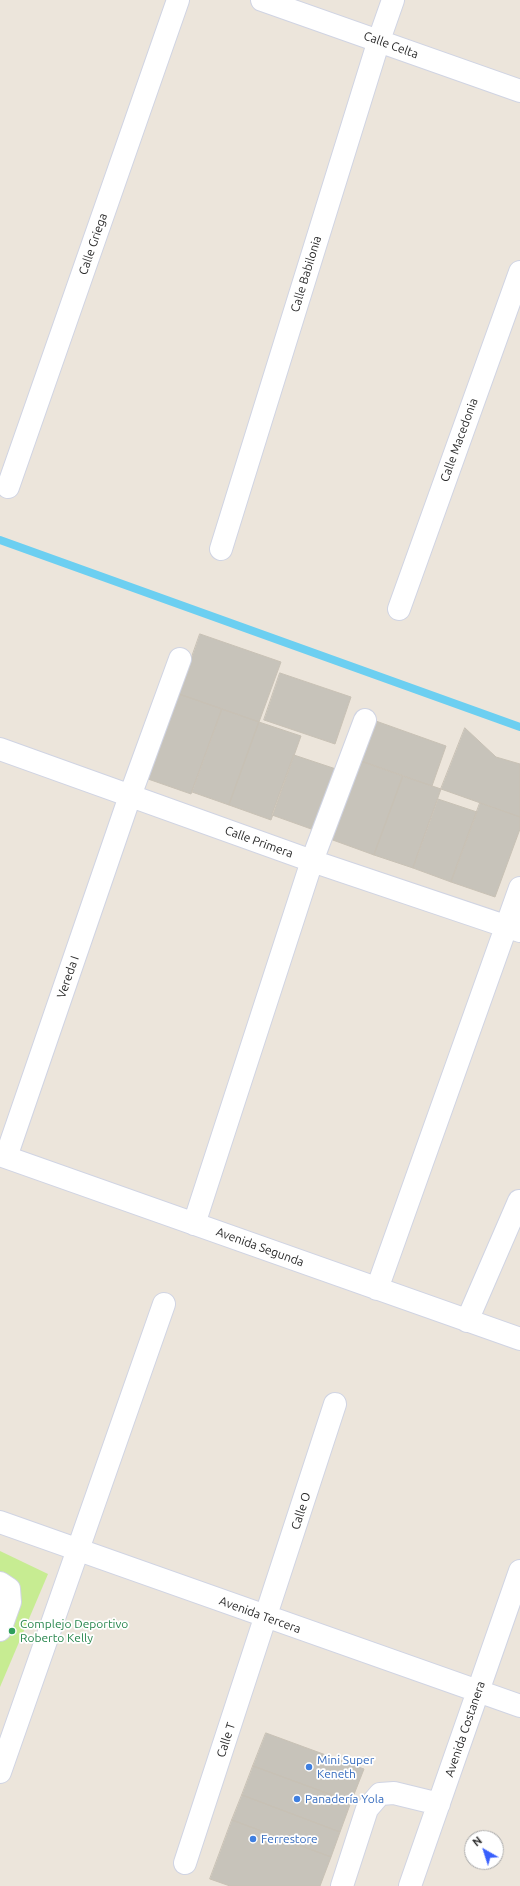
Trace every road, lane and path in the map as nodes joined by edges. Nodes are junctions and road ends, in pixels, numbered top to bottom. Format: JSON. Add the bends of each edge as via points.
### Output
{"nodes":[{"id":1,"x":178,"y":0,"type":"edge"},
{"id":2,"x":262,"y":0,"type":"edge"},
{"id":3,"x":393,"y":0,"type":"edge"},
{"id":4,"x":379,"y":40,"type":"junction"},
{"id":5,"x":520,"y":91,"type":"edge"},
{"id":6,"x":520,"y":272,"type":"edge"},
{"id":7,"x":8,"y":487,"type":"dead end"},
{"id":8,"x":220,"y":549,"type":"dead end"},
{"id":9,"x":399,"y":609,"type":"dead end"},
{"id":10,"x":180,"y":659,"type":"dead end"},
{"id":11,"x":365,"y":720,"type":"dead end"},
{"id":12,"x":0,"y":749,"type":"edge"},
{"id":13,"x":130,"y":796,"type":"junction"},
{"id":14,"x":312,"y":861,"type":"junction"},
{"id":15,"x":520,"y":888,"type":"edge"},
{"id":16,"x":513,"y":929,"type":"edge"},
{"id":17,"x":3,"y":1156,"type":"edge"},
{"id":18,"x":519,"y":1201,"type":"edge"},
{"id":19,"x":194,"y":1224,"type":"junction"},
{"id":20,"x":377,"y":1289,"type":"junction"},
{"id":21,"x":164,"y":1304,"type":"dead end"},
{"id":22,"x":467,"y":1321,"type":"junction"},
{"id":23,"x":520,"y":1339,"type":"edge"},
{"id":24,"x":335,"y":1404,"type":"dead end"},
{"id":25,"x":0,"y":1522,"type":"edge"},
{"id":26,"x":79,"y":1550,"type":"junction"},
{"id":27,"x":520,"y":1571,"type":"edge"},
{"id":28,"x":0,"y":1583,"type":"edge"},
{"id":29,"x":266,"y":1618,"type":"junction"},
{"id":30,"x":0,"y":1630,"type":"edge"},
{"id":31,"x":478,"y":1691,"type":"junction"},
{"id":32,"x":520,"y":1706,"type":"edge"},
{"id":33,"x":0,"y":1772,"type":"edge"},
{"id":34,"x":439,"y":1804,"type":"junction"},
{"id":35,"x":185,"y":1863,"type":"dead end"},
{"id":36,"x":342,"y":1886,"type":"edge"},
{"id":37,"x":410,"y":1886,"type":"edge"}],
"edges":[{"from":1,"to":7,"type":"street","name":"Calle Griega"},
{"from":2,"to":4,"type":"street","name":"Calle Celta"},
{"from":3,"to":4,"type":"street","name":"Calle Babilonia"},
{"from":4,"to":5,"type":"street","name":"Calle Celta"},
{"from":4,"to":8,"type":"street","name":"Calle Babilonia"},
{"from":6,"to":9,"type":"street","name":"Calle Macedonia"},
{"from":10,"to":13,"type":"street","name":"Vereda I"},
{"from":11,"to":14,"type":"street"},
{"from":12,"to":13,"type":"street","name":"Calle Primera"},
{"from":13,"to":14,"type":"street","name":"Calle Primera"},
{"from":13,"to":17,"type":"street","name":"Vereda I"},
{"from":14,"to":16,"type":"street","name":"Calle Primera"},
{"from":14,"to":19,"type":"street"},
{"from":15,"to":16,"type":"street"},
{"from":16,"to":20,"type":"street"},
{"from":17,"to":19,"type":"street","name":"Avenida Segunda"},
{"from":18,"to":22,"type":"street"},
{"from":19,"to":20,"type":"street","name":"Avenida Segunda"},
{"from":20,"to":22,"type":"street","name":"Avenida Segunda"},
{"from":21,"to":26,"type":"street"},
{"from":22,"to":23,"type":"street","name":"Avenida Segunda"},
{"from":24,"to":29,"type":"street","name":"Calle O"},
{"from":25,"to":26,"type":"street","name":"Avenida Tercera"},
{"from":26,"to":29,"type":"street","name":"Avenida Tercera"},
{"from":26,"to":33,"type":"street"},
{"from":27,"to":31,"type":"street","name":"Avenida Costanera"},
{"from":28,"to":30,"type":"street","via":[[9,1589],[10,1602]]},
{"from":29,"to":31,"type":"street","name":"Avenida Tercera"},
{"from":29,"to":35,"type":"street","name":"Calle T"},
{"from":31,"to":32,"type":"street","name":"Avenida Tercera"},
{"from":31,"to":34,"type":"street","name":"Avenida Costanera"},
{"from":34,"to":36,"type":"street","via":[[394,1793],[380,1794],[367,1809]]},
{"from":34,"to":37,"type":"street","name":"Avenida Costanera"}]}
